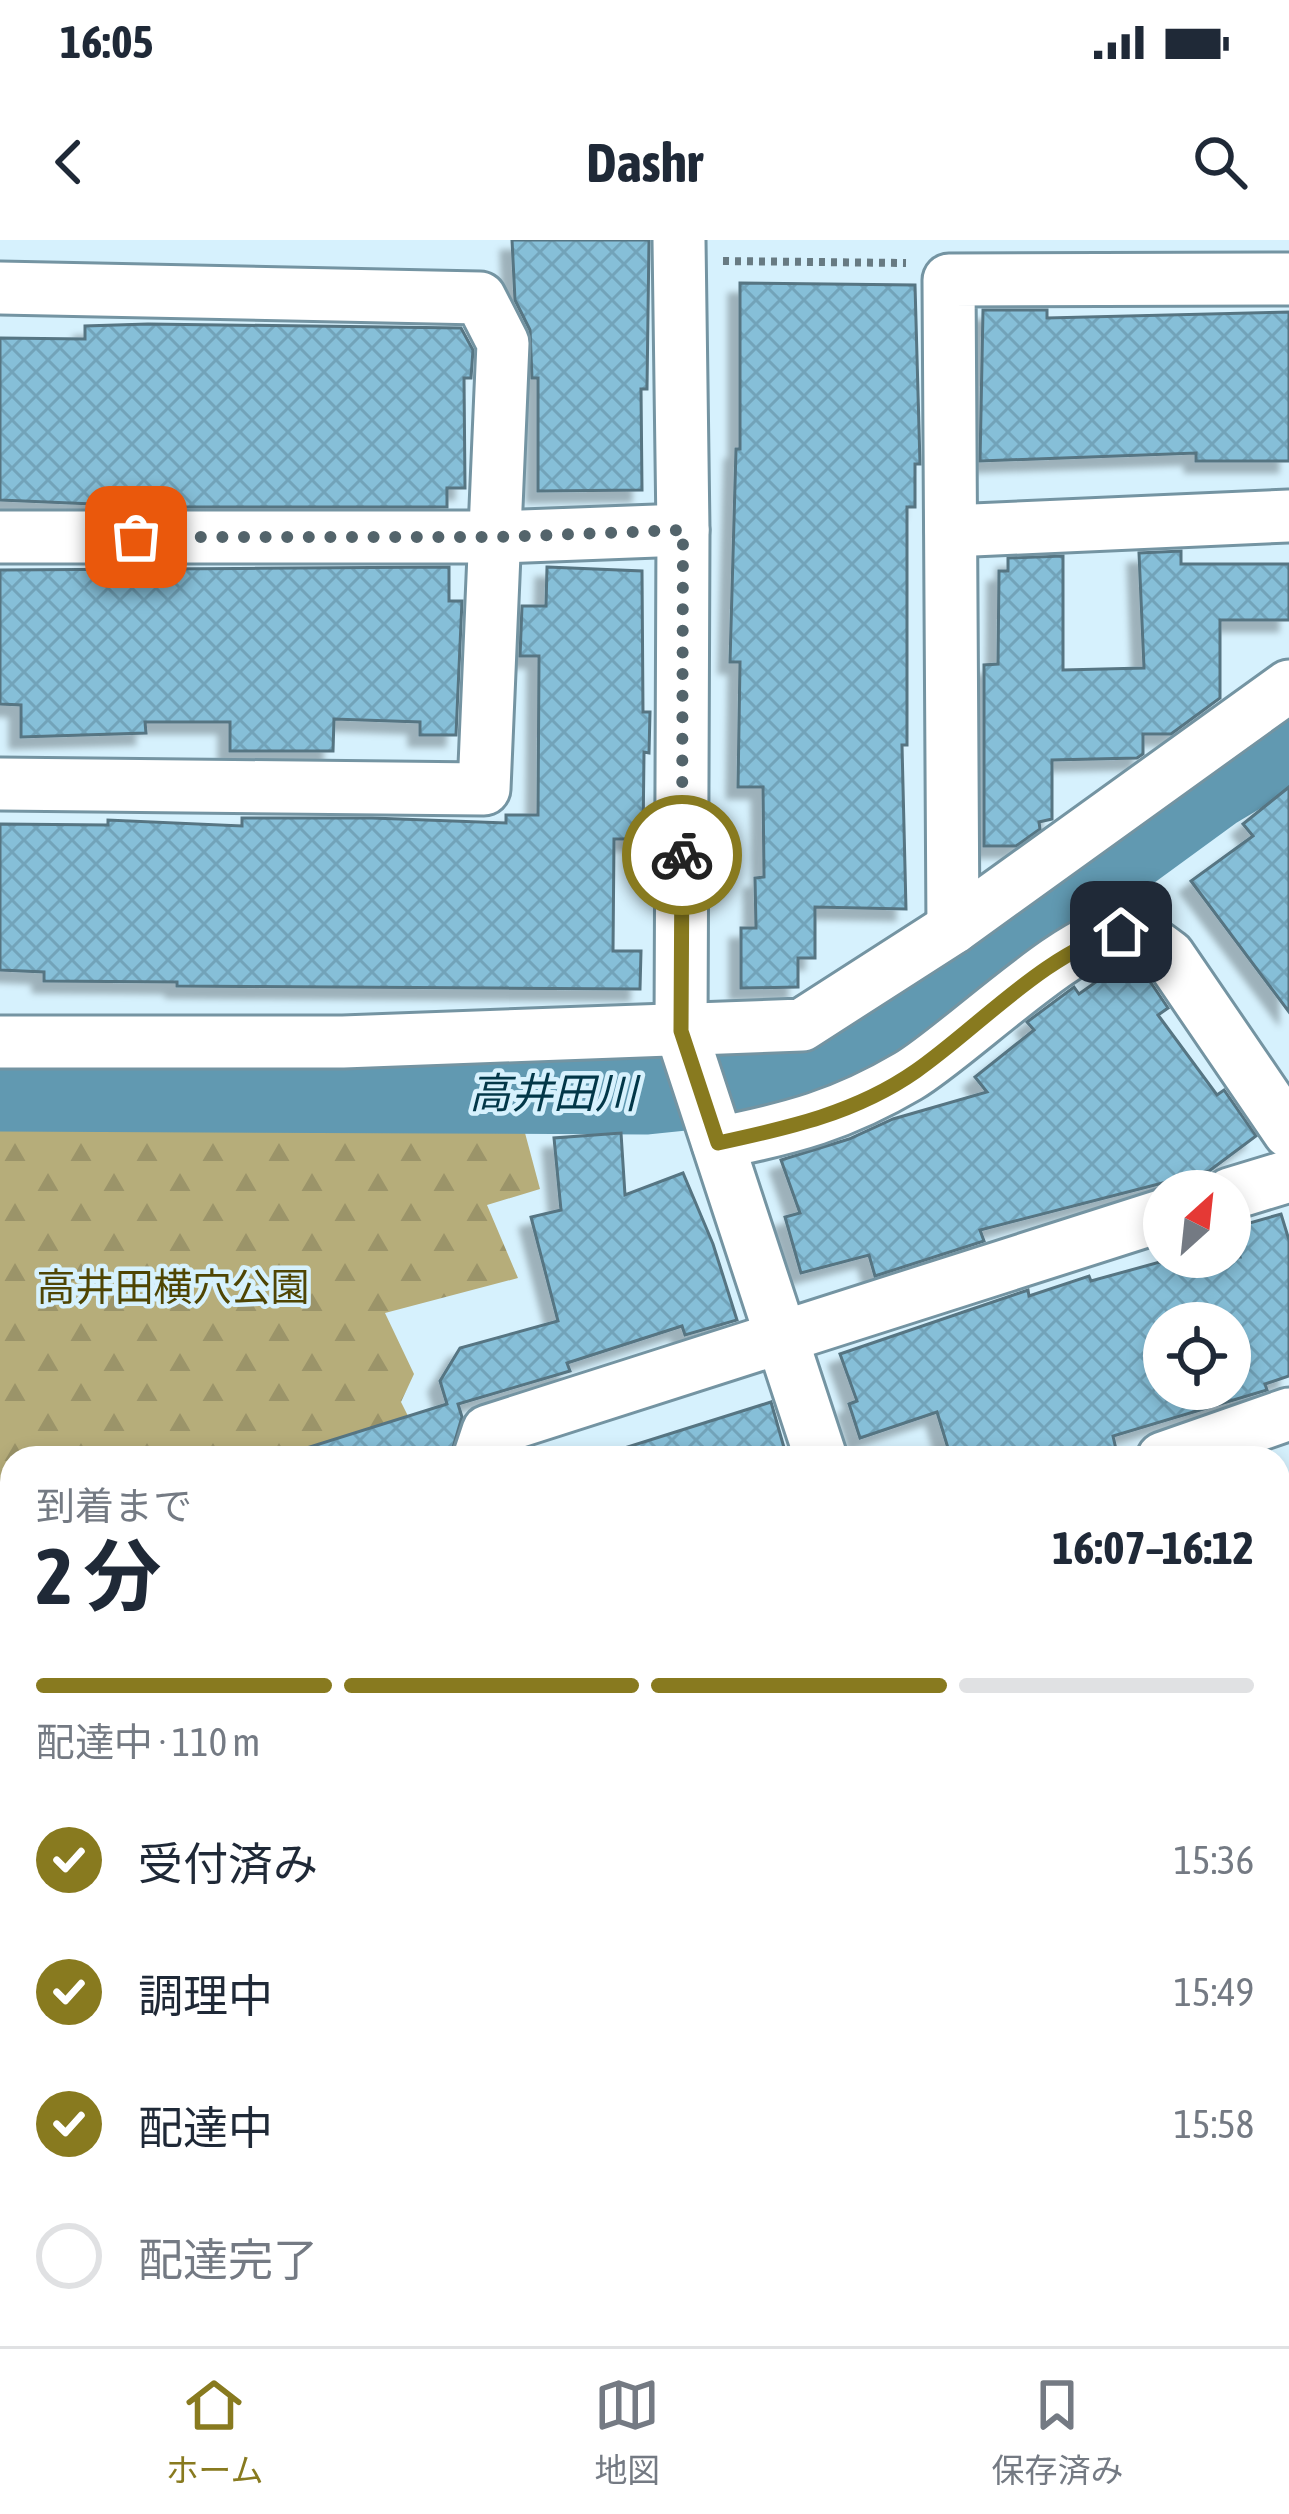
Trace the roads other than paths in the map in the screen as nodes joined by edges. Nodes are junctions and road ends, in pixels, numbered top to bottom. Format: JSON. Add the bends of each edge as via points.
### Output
{"nodes":[{"id":1,"x":679,"y":250,"type":"edge"},
{"id":2,"x":1289,"y":279,"type":"edge"},
{"id":3,"x":0,"y":288,"type":"edge"},
{"id":4,"x":1289,"y":516,"type":"edge"},
{"id":5,"x":683,"y":530,"type":"junction"},
{"id":6,"x":951,"y":531,"type":"junction"},
{"id":7,"x":0,"y":537,"type":"edge"},
{"id":8,"x":498,"y":537,"type":"junction"},
{"id":9,"x":1287,"y":691,"type":"edge"},
{"id":10,"x":0,"y":784,"type":"edge"},
{"id":11,"x":953,"y":928,"type":"junction"},
{"id":12,"x":0,"y":1042,"type":"edge"},
{"id":13,"x":700,"y":1089,"type":"junction"},
{"id":14,"x":1289,"y":1132,"type":"edge"},
{"id":15,"x":1289,"y":1176,"type":"edge"},
{"id":16,"x":1251,"y":1188,"type":"edge"},
{"id":17,"x":1143,"y":1222,"type":"edge"},
{"id":18,"x":781,"y":1335,"type":"junction"},
{"id":19,"x":1289,"y":1414,"type":"edge"},
{"id":20,"x":482,"y":1446,"type":"edge"},
{"id":21,"x":816,"y":1446,"type":"edge"},
{"id":22,"x":1197,"y":1446,"type":"edge"}],
"edges":[{"from":1,"to":5,"type":"street"},
{"from":2,"to":6,"type":"street","via":[[949,280]]},
{"from":3,"to":8,"type":"street","via":[[480,298],[503,343]]},
{"from":4,"to":6,"type":"street"},
{"from":5,"to":8,"type":"street"},
{"from":5,"to":13,"type":"street"},
{"from":6,"to":11,"type":"street"},
{"from":7,"to":8,"type":"street"},
{"from":8,"to":10,"type":"street","via":[[484,789]]},
{"from":9,"to":11,"type":"street"},
{"from":11,"to":13,"type":"street"},
{"from":12,"to":13,"type":"street","via":[[343,1042]]},
{"from":13,"to":14,"type":"street","via":[[848,1110],[914,1073],[1069,955],[1121,932],[1169,956]]},
{"from":13,"to":18,"type":"street"},
{"from":15,"to":16,"type":"street"},
{"from":17,"to":18,"type":"street"},
{"from":18,"to":20,"type":"street","via":[[488,1431]]},
{"from":18,"to":21,"type":"street"},
{"from":19,"to":22,"type":"street"}]}
